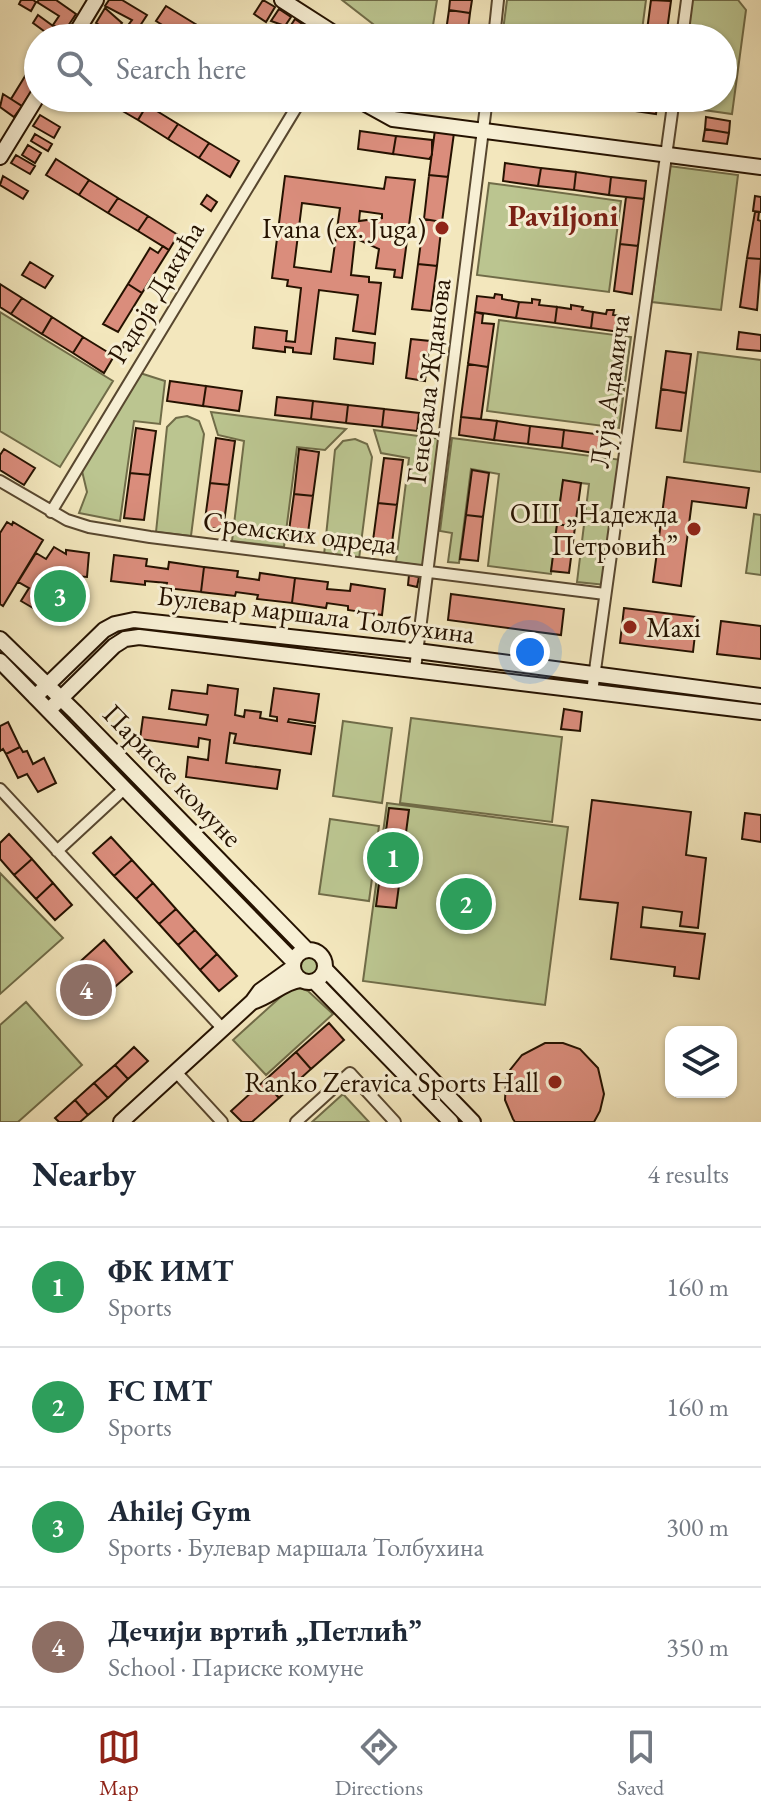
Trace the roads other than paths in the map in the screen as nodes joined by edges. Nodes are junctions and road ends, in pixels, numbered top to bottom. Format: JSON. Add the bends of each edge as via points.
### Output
{"nodes":[{"id":1,"x":96,"y":0,"type":"edge"},
{"id":2,"x":282,"y":0,"type":"edge"},
{"id":3,"x":498,"y":0,"type":"edge"},
{"id":4,"x":687,"y":0,"type":"edge"},
{"id":5,"x":81,"y":24,"type":"edge"},
{"id":6,"x":319,"y":24,"type":"edge"},
{"id":7,"x":495,"y":24,"type":"edge"},
{"id":8,"x":684,"y":24,"type":"edge"},
{"id":9,"x":28,"y":112,"type":"edge"},
{"id":10,"x":294,"y":112,"type":"edge"},
{"id":11,"x":379,"y":112,"type":"edge"},
{"id":12,"x":485,"y":112,"type":"edge"},
{"id":13,"x":672,"y":112,"type":"edge"},
{"id":14,"x":483,"y":131,"type":"junction"},
{"id":15,"x":666,"y":154,"type":"junction"},
{"id":16,"x":0,"y":157,"type":"edge"},
{"id":17,"x":761,"y":167,"type":"edge"},
{"id":18,"x":0,"y":481,"type":"edge"},
{"id":19,"x":51,"y":512,"type":"junction"},
{"id":20,"x":427,"y":572,"type":"junction"},
{"id":21,"x":605,"y":594,"type":"junction"},
{"id":22,"x":0,"y":639,"type":"edge"},
{"id":23,"x":417,"y":651,"type":"junction"},
{"id":24,"x":0,"y":661,"type":"edge"},
{"id":25,"x":415,"y":669,"type":"junction"},
{"id":26,"x":595,"y":675,"type":"junction"},
{"id":27,"x":48,"y":685,"type":"junction"},
{"id":28,"x":592,"y":692,"type":"junction"},
{"id":29,"x":761,"y":696,"type":"edge"},
{"id":30,"x":35,"y":697,"type":"junction"},
{"id":31,"x":61,"y":698,"type":"junction"},
{"id":32,"x":49,"y":710,"type":"junction"},
{"id":33,"x":761,"y":712,"type":"edge"},
{"id":34,"x":0,"y":789,"type":"edge"},
{"id":35,"x":124,"y":789,"type":"junction"},
{"id":36,"x":57,"y":851,"type":"junction"},
{"id":37,"x":306,"y":949,"type":"junction"},
{"id":38,"x":325,"y":969,"type":"junction"},
{"id":39,"x":300,"y":972,"type":"junction"},
{"id":40,"x":223,"y":1029,"type":"junction"},
{"id":41,"x":176,"y":1072,"type":"junction"},
{"id":42,"x":121,"y":1122,"type":"edge"},
{"id":43,"x":222,"y":1122,"type":"edge"},
{"id":44,"x":296,"y":1122,"type":"edge"},
{"id":45,"x":395,"y":1122,"type":"edge"},
{"id":46,"x":451,"y":1122,"type":"edge"},
{"id":47,"x":473,"y":1122,"type":"edge"}],
"edges":[{"from":1,"to":5,"type":"street"},
{"from":2,"to":6,"type":"street"},
{"from":3,"to":7,"type":"street"},
{"from":4,"to":8,"type":"street"},
{"from":9,"to":16,"type":"street"},
{"from":10,"to":19,"type":"street","name":"Радоја Дакића"},
{"from":11,"to":14,"type":"street","via":[[389,118]]},
{"from":12,"to":14,"type":"street","name":"Генерала Жданова"},
{"from":13,"to":15,"type":"street","name":"Луја Адамича"},
{"from":14,"to":15,"type":"street"},
{"from":14,"to":20,"type":"street","name":"Генерала Жданова"},
{"from":15,"to":17,"type":"street"},
{"from":15,"to":21,"type":"street","name":"Луја Адамича"},
{"from":18,"to":19,"type":"street","name":"Сремских одреда"},
{"from":19,"to":20,"type":"street","name":"Сремских одреда","via":[[81,525],[123,533]]},
{"from":20,"to":21,"type":"street","name":"Сремских одреда"},
{"from":20,"to":23,"type":"street","name":"Генерала Жданова"},
{"from":21,"to":26,"type":"street","name":"Луја Адамича"},
{"from":22,"to":27,"type":"street","name":"Париске комуне"},
{"from":23,"to":25,"type":"street","name":"Генерала Жданова"},
{"from":23,"to":26,"type":"street","name":"Булевар маршала Толбухина"},
{"from":23,"to":27,"type":"street","name":"Булевар маршала Толбухина","via":[[134,620],[104,630]]},
{"from":24,"to":30,"type":"street","name":"Париске комуне"},
{"from":25,"to":28,"type":"street","name":"Булевар маршала Толбухина"},
{"from":25,"to":31,"type":"street","name":"Булевар маршала Толбухина","via":[[139,637],[114,646]]},
{"from":26,"to":28,"type":"street","name":"Луја Адамича"},
{"from":26,"to":29,"type":"street","name":"Булевар маршала Толбухина"},
{"from":27,"to":30,"type":"street","name":"Булевар маршала Толбухина"},
{"from":27,"to":31,"type":"street","name":"Париске комуне"},
{"from":28,"to":33,"type":"street","name":"Булевар маршала Толбухина"},
{"from":30,"to":32,"type":"street","name":"Париске комуне"},
{"from":31,"to":32,"type":"street","name":"Булевар маршала Толбухина"},
{"from":31,"to":37,"type":"street","name":"Париске комуне"},
{"from":32,"to":35,"type":"street","name":"Париске комуне"},
{"from":34,"to":36,"type":"street"},
{"from":35,"to":36,"type":"street","name":"Париске комуне"},
{"from":35,"to":39,"type":"street","name":"Париске комуне"},
{"from":36,"to":40,"type":"street"},
{"from":37,"to":38,"type":"street","via":[[321,954]]},
{"from":37,"to":39,"type":"street","via":[[298,953]]},
{"from":38,"to":39,"type":"street","via":[[321,977]]},
{"from":38,"to":47,"type":"street"},
{"from":39,"to":40,"type":"street","via":[[267,998],[252,1002]]},
{"from":39,"to":46,"type":"street","name":"Париске комуне"},
{"from":40,"to":41,"type":"street"},
{"from":41,"to":42,"type":"street"},
{"from":41,"to":43,"type":"street"},
{"from":44,"to":45,"type":"street","via":[[350,1073]]}]}
